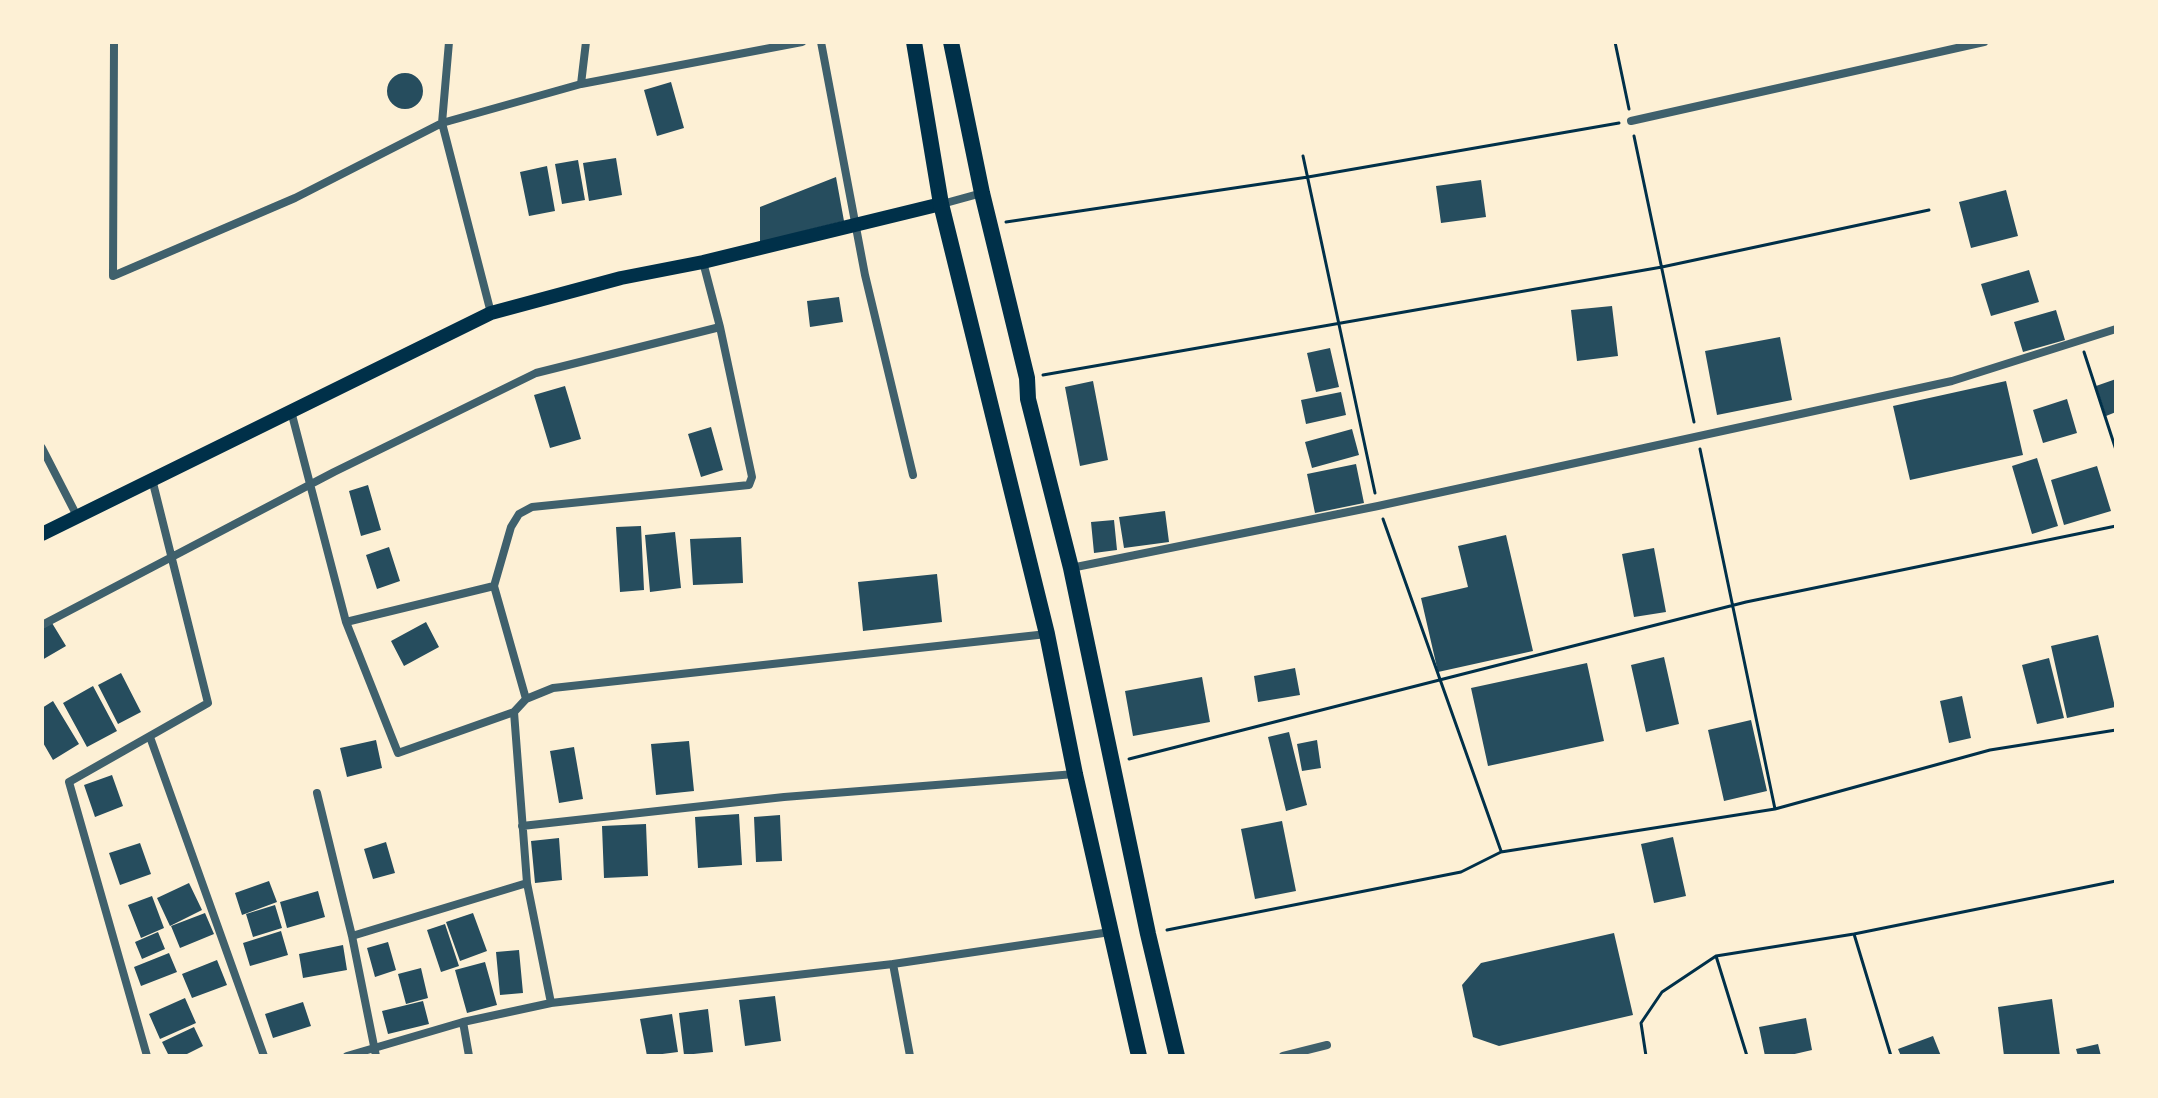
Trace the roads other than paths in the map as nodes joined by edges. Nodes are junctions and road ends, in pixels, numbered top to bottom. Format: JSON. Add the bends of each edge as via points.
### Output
{"nodes":[{"id":1,"x":114,"y":42,"type":"edge"},
{"id":2,"x":449,"y":42,"type":"edge"},
{"id":3,"x":586,"y":42,"type":"edge"},
{"id":4,"x":802,"y":42,"type":"edge"},
{"id":5,"x":821,"y":42,"type":"edge"},
{"id":6,"x":914,"y":42,"type":"edge"},
{"id":7,"x":951,"y":42,"type":"edge"},
{"id":8,"x":1984,"y":42,"type":"edge"},
{"id":9,"x":581,"y":84,"type":"junction"},
{"id":10,"x":1631,"y":121,"type":"road end"},
{"id":11,"x":442,"y":123,"type":"junction"},
{"id":12,"x":982,"y":193,"type":"junction"},
{"id":13,"x":941,"y":204,"type":"junction"},
{"id":14,"x":855,"y":224,"type":"junction"},
{"id":15,"x":703,"y":262,"type":"junction"},
{"id":16,"x":491,"y":313,"type":"junction"},
{"id":17,"x":720,"y":327,"type":"junction"},
{"id":18,"x":2116,"y":329,"type":"edge"},
{"id":19,"x":291,"y":411,"type":"junction"},
{"id":20,"x":42,"y":448,"type":"edge"},
{"id":21,"x":913,"y":475,"type":"dead end"},
{"id":22,"x":152,"y":479,"type":"junction"},
{"id":23,"x":311,"y":485,"type":"junction"},
{"id":24,"x":77,"y":516,"type":"junction"},
{"id":25,"x":42,"y":534,"type":"edge"},
{"id":26,"x":171,"y":556,"type":"junction"},
{"id":27,"x":1071,"y":568,"type":"junction"},
{"id":28,"x":494,"y":586,"type":"junction"},
{"id":29,"x":346,"y":622,"type":"junction"},
{"id":30,"x":42,"y":625,"type":"edge"},
{"id":31,"x":1047,"y":634,"type":"junction"},
{"id":32,"x":526,"y":699,"type":"junction"},
{"id":33,"x":514,"y":712,"type":"junction"},
{"id":34,"x":150,"y":737,"type":"junction"},
{"id":35,"x":1075,"y":774,"type":"junction"},
{"id":36,"x":317,"y":793,"type":"dead end"},
{"id":37,"x":522,"y":826,"type":"junction"},
{"id":38,"x":527,"y":883,"type":"junction"},
{"id":39,"x":1110,"y":932,"type":"junction"},
{"id":40,"x":352,"y":936,"type":"junction"},
{"id":41,"x":893,"y":964,"type":"junction"},
{"id":42,"x":551,"y":1003,"type":"junction"},
{"id":43,"x":463,"y":1022,"type":"junction"},
{"id":44,"x":1327,"y":1045,"type":"dead end"},
{"id":45,"x":375,"y":1052,"type":"edge"},
{"id":46,"x":147,"y":1056,"type":"edge"},
{"id":47,"x":264,"y":1056,"type":"edge"},
{"id":48,"x":347,"y":1056,"type":"edge"},
{"id":49,"x":469,"y":1056,"type":"edge"},
{"id":50,"x":910,"y":1056,"type":"edge"},
{"id":51,"x":1139,"y":1056,"type":"edge"},
{"id":52,"x":1177,"y":1056,"type":"edge"},
{"id":53,"x":1283,"y":1056,"type":"edge"}],
"edges":[{"from":1,"to":11,"type":"street","via":[[113,276],[295,198]]},
{"from":2,"to":11,"type":"street"},
{"from":3,"to":9,"type":"street"},
{"from":4,"to":9,"type":"street"},
{"from":5,"to":14,"type":"street"},
{"from":6,"to":13,"type":"highway"},
{"from":7,"to":12,"type":"highway"},
{"from":8,"to":10,"type":"street"},
{"from":9,"to":11,"type":"street"},
{"from":11,"to":16,"type":"street"},
{"from":12,"to":13,"type":"street"},
{"from":12,"to":27,"type":"highway"},
{"from":13,"to":14,"type":"main road"},
{"from":13,"to":31,"type":"highway"},
{"from":14,"to":15,"type":"main road"},
{"from":14,"to":21,"type":"street"},
{"from":15,"to":16,"type":"main road"},
{"from":15,"to":17,"type":"street"},
{"from":16,"to":19,"type":"main road"},
{"from":17,"to":23,"type":"street","via":[[536,373]]},
{"from":17,"to":28,"type":"street","via":[[752,477],[749,485],[532,507],[511,527]]},
{"from":18,"to":27,"type":"street","via":[[1952,381]]},
{"from":19,"to":22,"type":"main road"},
{"from":19,"to":23,"type":"street"},
{"from":20,"to":24,"type":"street"},
{"from":22,"to":24,"type":"main road"},
{"from":22,"to":26,"type":"street"},
{"from":23,"to":26,"type":"street"},
{"from":23,"to":29,"type":"street"},
{"from":24,"to":25,"type":"main road"},
{"from":26,"to":30,"type":"street"},
{"from":26,"to":34,"type":"street","via":[[208,703]]},
{"from":27,"to":52,"type":"highway"},
{"from":28,"to":29,"type":"street"},
{"from":28,"to":32,"type":"street"},
{"from":29,"to":33,"type":"street","via":[[398,753]]},
{"from":31,"to":32,"type":"street","via":[[553,688]]},
{"from":31,"to":35,"type":"highway"},
{"from":32,"to":33,"type":"street"},
{"from":33,"to":37,"type":"street"},
{"from":34,"to":46,"type":"street","via":[[69,782]]},
{"from":34,"to":47,"type":"street"},
{"from":35,"to":37,"type":"street","via":[[784,797]]},
{"from":35,"to":39,"type":"highway"},
{"from":36,"to":40,"type":"street"},
{"from":37,"to":38,"type":"street"},
{"from":38,"to":40,"type":"street"},
{"from":38,"to":42,"type":"street"},
{"from":39,"to":41,"type":"street"},
{"from":39,"to":51,"type":"highway"},
{"from":40,"to":45,"type":"street"},
{"from":41,"to":42,"type":"street"},
{"from":41,"to":50,"type":"street"},
{"from":42,"to":43,"type":"street"},
{"from":43,"to":45,"type":"street"},
{"from":43,"to":49,"type":"street"},
{"from":44,"to":53,"type":"street"},
{"from":45,"to":48,"type":"street"}]}
